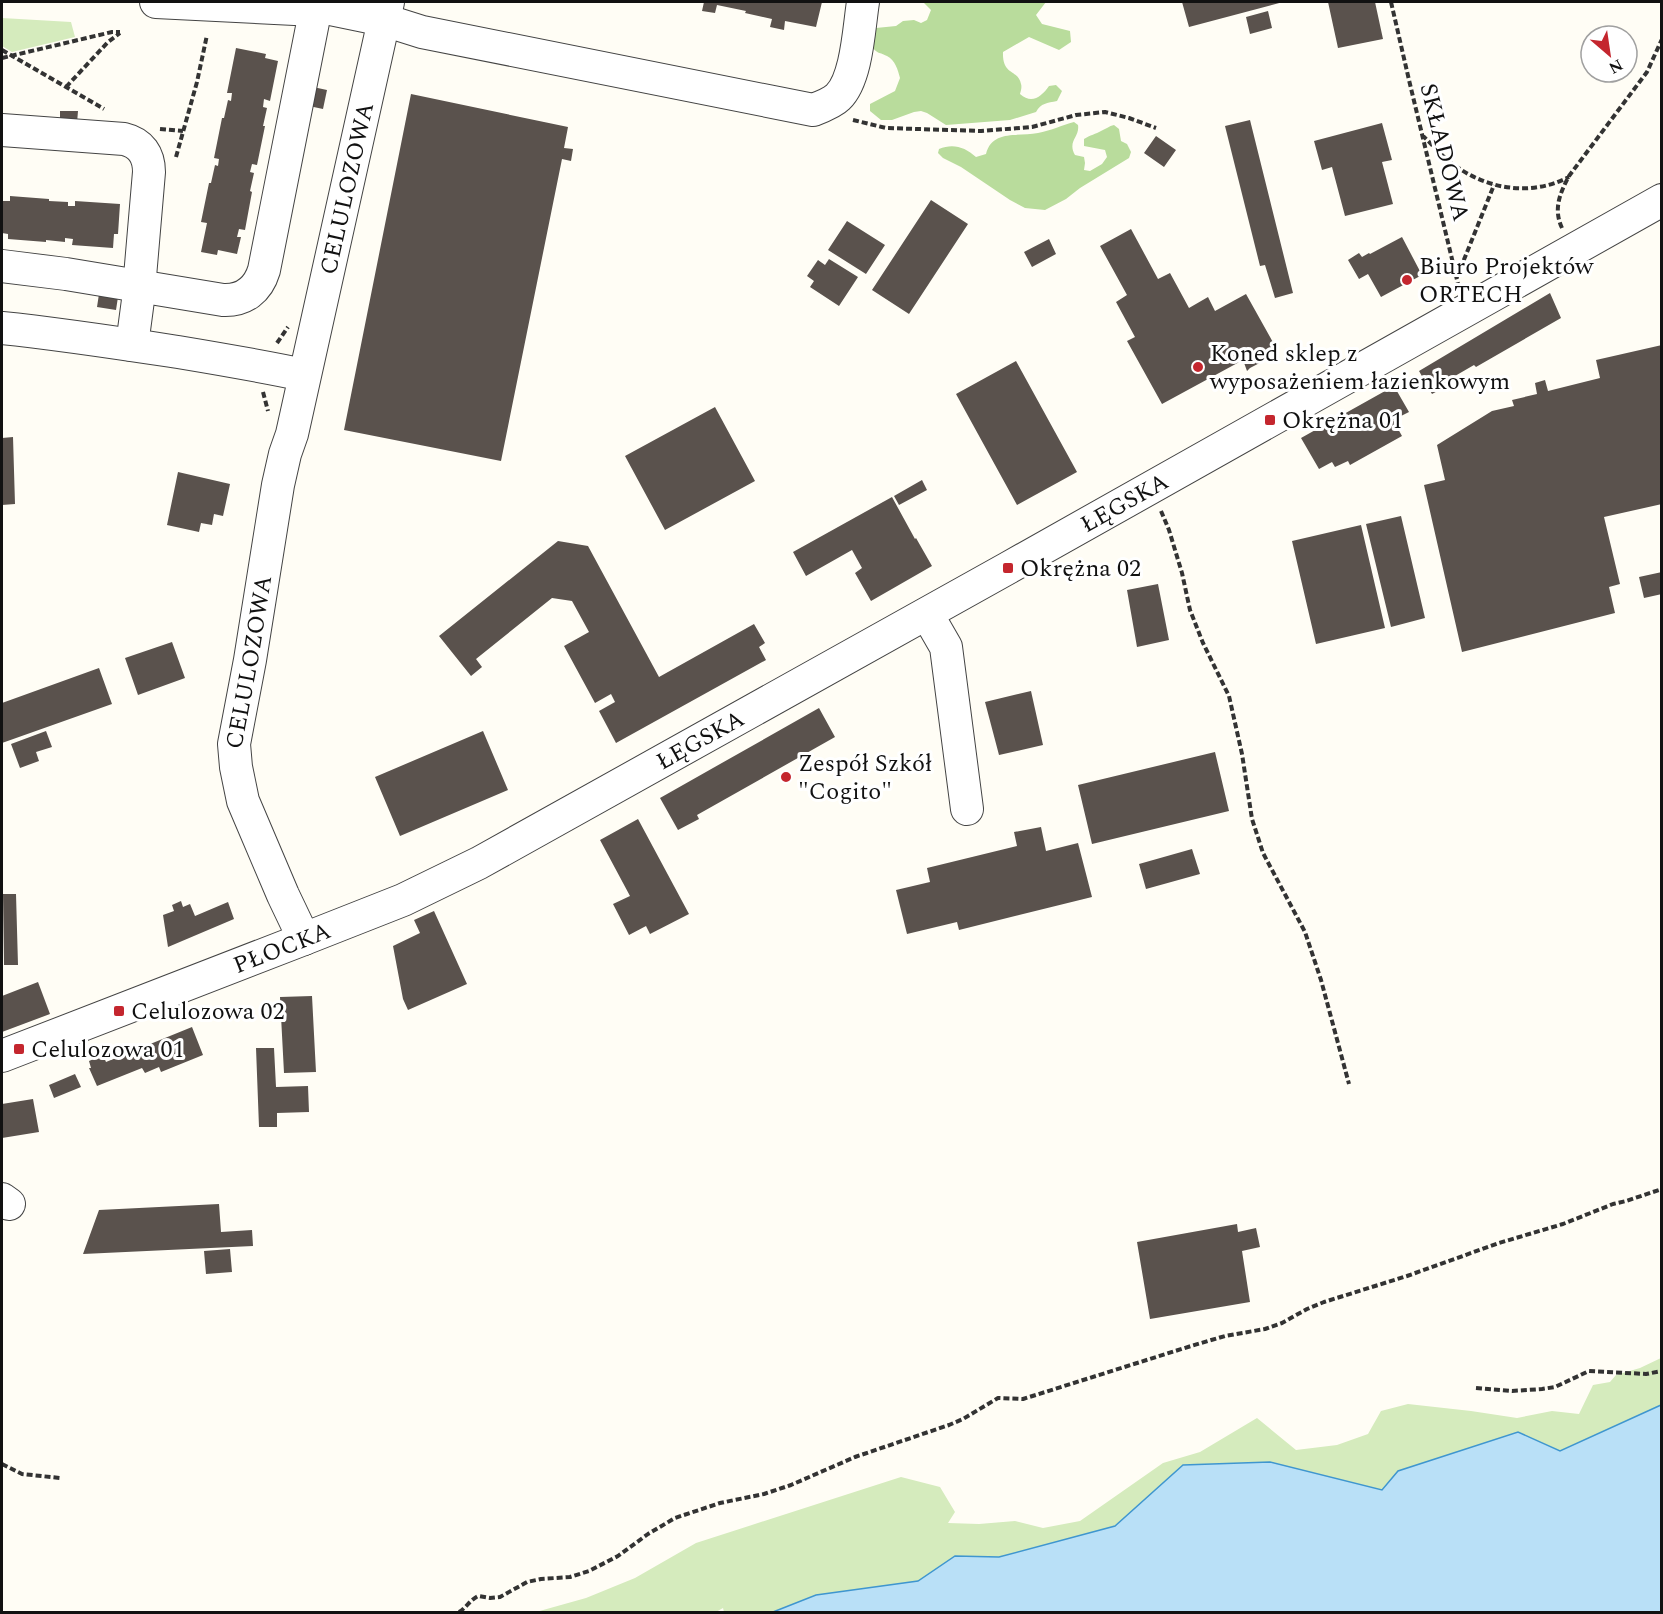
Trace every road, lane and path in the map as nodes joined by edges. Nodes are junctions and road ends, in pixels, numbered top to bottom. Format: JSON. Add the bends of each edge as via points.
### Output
{"nodes":[{"id":1,"x":156,"y":2,"type":"edge"},
{"id":2,"x":863,"y":2,"type":"edge"},
{"id":3,"x":1391,"y":2,"type":"edge"},
{"id":4,"x":316,"y":6,"type":"edge"},
{"id":5,"x":386,"y":11,"type":"edge"},
{"id":6,"x":207,"y":35,"type":"dead end"},
{"id":7,"x":1662,"y":39,"type":"edge"},
{"id":8,"x":2,"y":50,"type":"edge"},
{"id":9,"x":12,"y":56,"type":"junction"},
{"id":10,"x":2,"y":58,"type":"edge"},
{"id":11,"x":66,"y":87,"type":"junction"},
{"id":12,"x":105,"y":110,"type":"dead end"},
{"id":13,"x":813,"y":110,"type":"junction"},
{"id":14,"x":1156,"y":128,"type":"dead end"},
{"id":15,"x":2,"y":130,"type":"edge"},
{"id":16,"x":1422,"y":135,"type":"junction"},
{"id":17,"x":176,"y":161,"type":"dead end"},
{"id":18,"x":1569,"y":176,"type":"junction"},
{"id":19,"x":1494,"y":185,"type":"junction"},
{"id":20,"x":1662,"y":200,"type":"edge"},
{"id":21,"x":1571,"y":250,"type":"junction"},
{"id":22,"x":2,"y":266,"type":"edge"},
{"id":23,"x":1457,"y":278,"type":"junction"},
{"id":24,"x":139,"y":286,"type":"junction"},
{"id":25,"x":1465,"y":312,"type":"junction"},
{"id":26,"x":2,"y":328,"type":"edge"},
{"id":27,"x":132,"y":345,"type":"junction"},
{"id":28,"x":304,"y":375,"type":"junction"},
{"id":29,"x":1149,"y":489,"type":"junction"},
{"id":30,"x":927,"y":614,"type":"junction"},
{"id":31,"x":967,"y":809,"type":"dead end"},
{"id":32,"x":555,"y":821,"type":"joint"},
{"id":33,"x":304,"y":939,"type":"junction"},
{"id":34,"x":2,"y":1056,"type":"edge"},
{"id":35,"x":1349,"y":1084,"type":"dead end"},
{"id":36,"x":1662,"y":1189,"type":"edge"},
{"id":37,"x":1662,"y":1371,"type":"edge"},
{"id":38,"x":1476,"y":1388,"type":"dead end"},
{"id":39,"x":2,"y":1464,"type":"edge"},
{"id":40,"x":60,"y":1478,"type":"dead end"},
{"id":41,"x":459,"y":1612,"type":"edge"}],
"edges":[{"from":1,"to":4,"type":"street"},
{"from":2,"to":13,"type":"street","via":[[853,70],[847,85],[838,98]]},
{"from":3,"to":16,"type":"path","name":"SKŁADOWA"},
{"from":4,"to":5,"type":"street"},
{"from":4,"to":24,"type":"street","via":[[258,285],[242,298],[231,301]]},
{"from":5,"to":13,"type":"street","via":[[422,32]]},
{"from":5,"to":28,"type":"street","name":"CELULOZOWA"},
{"from":6,"to":17,"type":"path"},
{"from":7,"to":18,"type":"path","via":[[1647,72]]},
{"from":8,"to":9,"type":"path"},
{"from":9,"to":10,"type":"path"},
{"from":9,"to":11,"type":"path"},
{"from":9,"to":11,"type":"path","via":[[120,32]]},
{"from":11,"to":12,"type":"path"},
{"from":13,"to":14,"type":"path","via":[[886,128],[981,131],[1032,127],[1105,112]]},
{"from":15,"to":24,"type":"street","via":[[124,139],[144,150],[149,172]]},
{"from":16,"to":19,"type":"path","via":[[1455,166]]},
{"from":16,"to":23,"type":"path","name":"SKŁADOWA"},
{"from":18,"to":19,"type":"path","via":[[1555,184],[1531,189]]},
{"from":18,"to":21,"type":"path","via":[[1557,209]]},
{"from":19,"to":23,"type":"path"},
{"from":20,"to":21,"type":"street","name":"ŁĘGSKA"},
{"from":21,"to":25,"type":"street","name":"ŁĘGSKA"},
{"from":22,"to":24,"type":"street"},
{"from":23,"to":25,"type":"path","name":"SKŁADOWA"},
{"from":24,"to":27,"type":"street"},
{"from":25,"to":29,"type":"street","name":"ŁĘGSKA"},
{"from":26,"to":27,"type":"street"},
{"from":27,"to":28,"type":"street"},
{"from":28,"to":33,"type":"street","name":"CELULOZOWA","via":[[278,485],[234,744],[243,801]]},
{"from":29,"to":30,"type":"street","name":"ŁĘGSKA"},
{"from":29,"to":35,"type":"path","via":[[1169,530],[1190,610],[1229,696],[1252,819],[1263,853],[1305,932]]},
{"from":30,"to":31,"type":"street","via":[[946,647]]},
{"from":30,"to":32,"type":"street","name":"ŁĘGSKA"},
{"from":32,"to":33,"type":"street","name":"PŁOCKA","via":[[436,885]]},
{"from":33,"to":34,"type":"street","name":"PŁOCKA"},
{"from":36,"to":41,"type":"path","via":[[1324,1302],[1265,1329],[1213,1339],[1023,1399],[998,1398],[949,1425],[855,1457],[791,1485],[675,1518],[589,1571],[527,1582],[501,1597],[478,1596]]},
{"from":37,"to":38,"type":"path","via":[[1589,1371],[1542,1389]]},
{"from":39,"to":40,"type":"path","via":[[22,1474]]}]}
